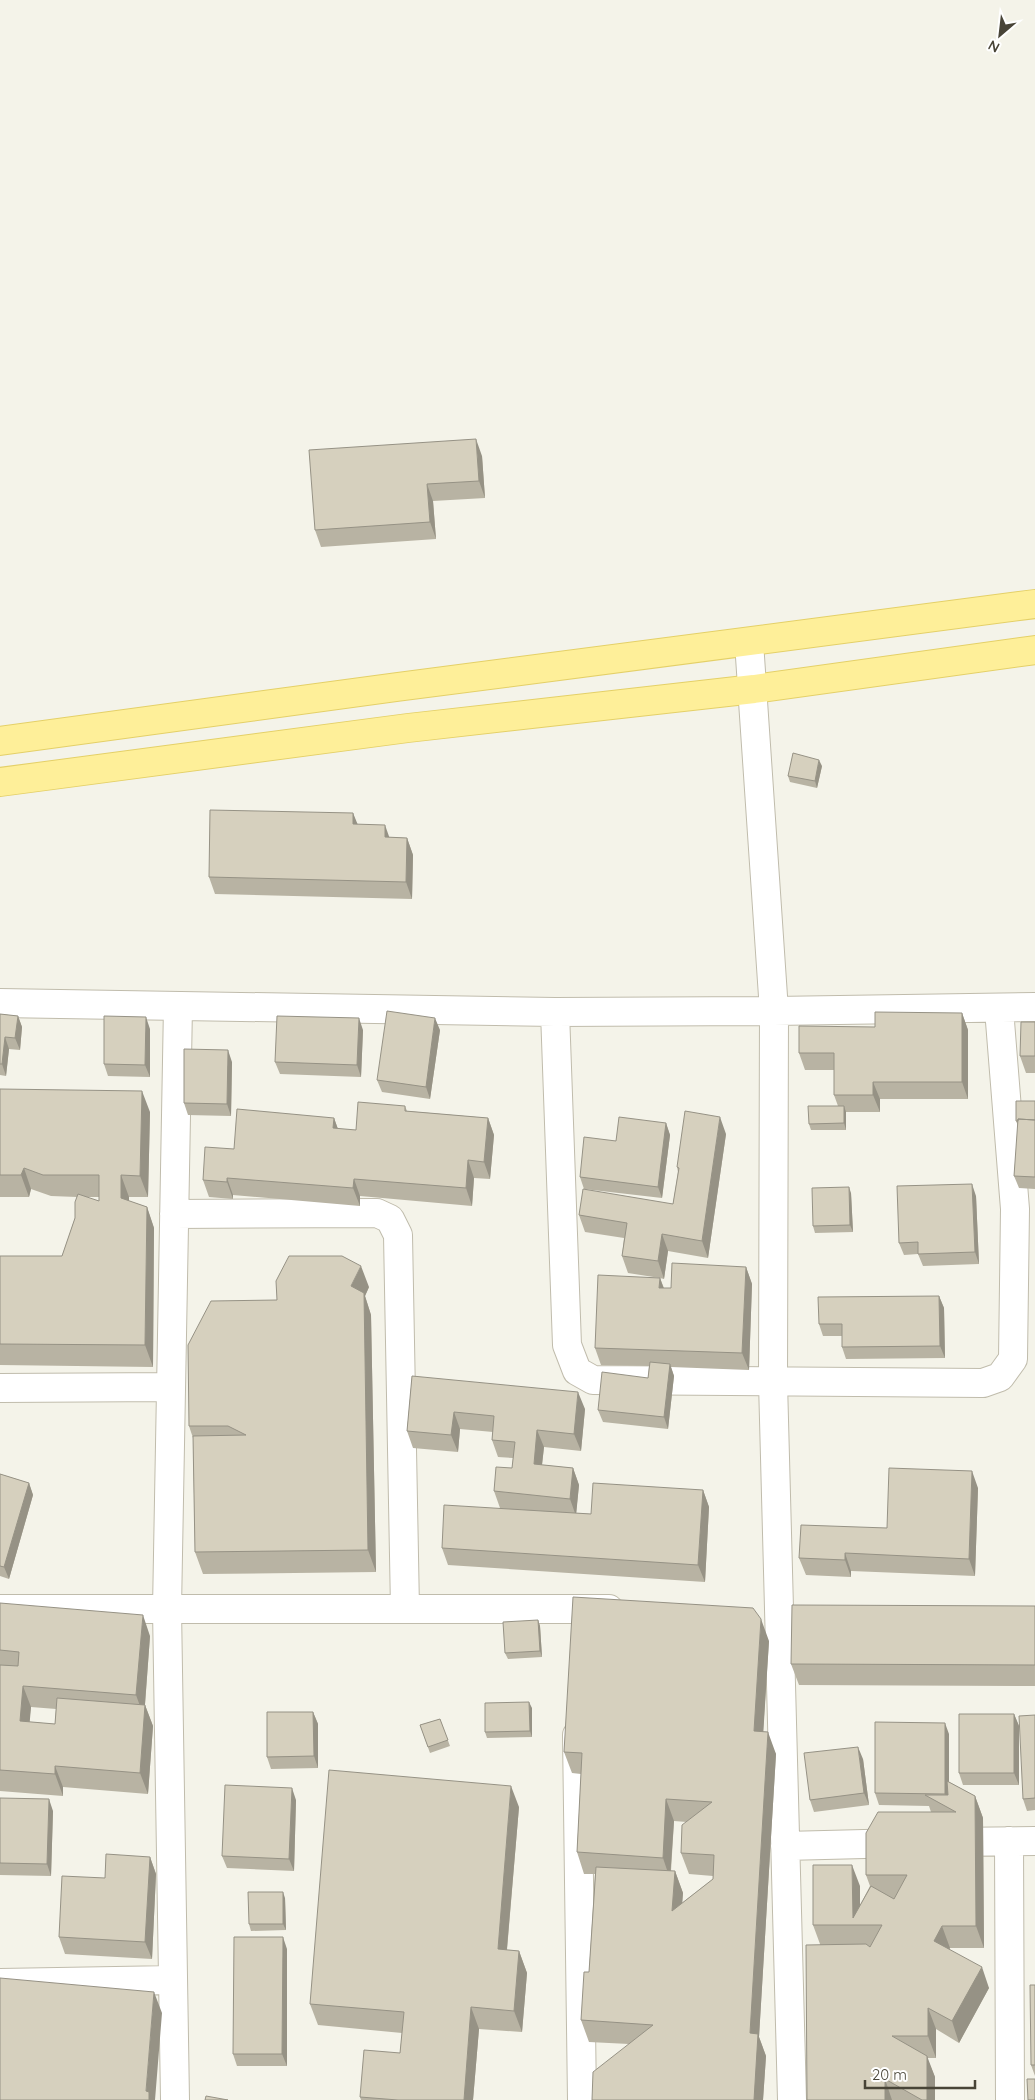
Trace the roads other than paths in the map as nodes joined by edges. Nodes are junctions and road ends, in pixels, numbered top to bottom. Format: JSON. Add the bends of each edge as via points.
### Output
{"nodes":[{"id":1,"x":1035,"y":604,"type":"edge"},
{"id":2,"x":749,"y":642,"type":"junction"},
{"id":3,"x":1035,"y":650,"type":"edge"},
{"id":4,"x":754,"y":689,"type":"junction"},
{"id":5,"x":0,"y":742,"type":"edge"},
{"id":6,"x":0,"y":782,"type":"edge"},
{"id":7,"x":0,"y":1003,"type":"edge"},
{"id":8,"x":178,"y":1006,"type":"junction"},
{"id":9,"x":1035,"y":1007,"type":"edge"},
{"id":10,"x":999,"y":1009,"type":"junction"},
{"id":11,"x":774,"y":1011,"type":"junction"},
{"id":12,"x":555,"y":1012,"type":"junction"},
{"id":13,"x":1025,"y":1209,"type":"edge"},
{"id":14,"x":174,"y":1214,"type":"junction"},
{"id":15,"x":773,"y":1382,"type":"junction"},
{"id":16,"x":171,"y":1386,"type":"junction"},
{"id":17,"x":0,"y":1388,"type":"edge"},
{"id":18,"x":0,"y":1609,"type":"edge"},
{"id":19,"x":167,"y":1609,"type":"junction"},
{"id":20,"x":405,"y":1609,"type":"junction"},
{"id":21,"x":576,"y":1609,"type":"junction"},
{"id":22,"x":634,"y":1609,"type":"edge"},
{"id":23,"x":750,"y":1609,"type":"edge"},
{"id":24,"x":779,"y":1609,"type":"junction"},
{"id":25,"x":808,"y":1609,"type":"edge"},
{"id":26,"x":576,"y":1638,"type":"edge"},
{"id":27,"x":577,"y":1707,"type":"edge"},
{"id":28,"x":1022,"y":1841,"type":"edge"},
{"id":29,"x":785,"y":1846,"type":"junction"},
{"id":30,"x":173,"y":1980,"type":"junction"},
{"id":31,"x":0,"y":1983,"type":"edge"},
{"id":32,"x":1023,"y":1991,"type":"edge"},
{"id":33,"x":175,"y":2100,"type":"edge"},
{"id":34,"x":582,"y":2100,"type":"edge"},
{"id":35,"x":792,"y":2100,"type":"edge"},
{"id":36,"x":1010,"y":2100,"type":"edge"}],
"edges":[{"from":1,"to":2,"type":"main road"},
{"from":2,"to":4,"type":"street"},
{"from":2,"to":5,"type":"main road","via":[[397,686]]},
{"from":3,"to":4,"type":"main road"},
{"from":4,"to":6,"type":"main road","via":[[408,728]]},
{"from":4,"to":11,"type":"street"},
{"from":7,"to":8,"type":"street"},
{"from":8,"to":12,"type":"street"},
{"from":8,"to":14,"type":"street"},
{"from":9,"to":10,"type":"street"},
{"from":10,"to":11,"type":"street"},
{"from":10,"to":13,"type":"street"},
{"from":11,"to":12,"type":"street"},
{"from":11,"to":15,"type":"street"},
{"from":12,"to":15,"type":"street","via":[[568,1345],[577,1371],[593,1380]]},
{"from":13,"to":15,"type":"street","via":[[1013,1358],[1000,1377],[983,1383]]},
{"from":14,"to":16,"type":"street"},
{"from":14,"to":20,"type":"street","via":[[377,1213],[390,1219],[398,1235]]},
{"from":15,"to":24,"type":"street"},
{"from":16,"to":17,"type":"street"},
{"from":16,"to":19,"type":"street"},
{"from":18,"to":19,"type":"street"},
{"from":19,"to":20,"type":"street"},
{"from":19,"to":30,"type":"street"},
{"from":20,"to":21,"type":"street"},
{"from":21,"to":22,"type":"street"},
{"from":21,"to":26,"type":"street"},
{"from":23,"to":24,"type":"street"},
{"from":24,"to":25,"type":"street"},
{"from":24,"to":29,"type":"street"},
{"from":27,"to":34,"type":"street"},
{"from":28,"to":29,"type":"street"},
{"from":28,"to":32,"type":"street"},
{"from":29,"to":35,"type":"street"},
{"from":30,"to":31,"type":"street"},
{"from":30,"to":33,"type":"street"},
{"from":32,"to":36,"type":"street"}]}
